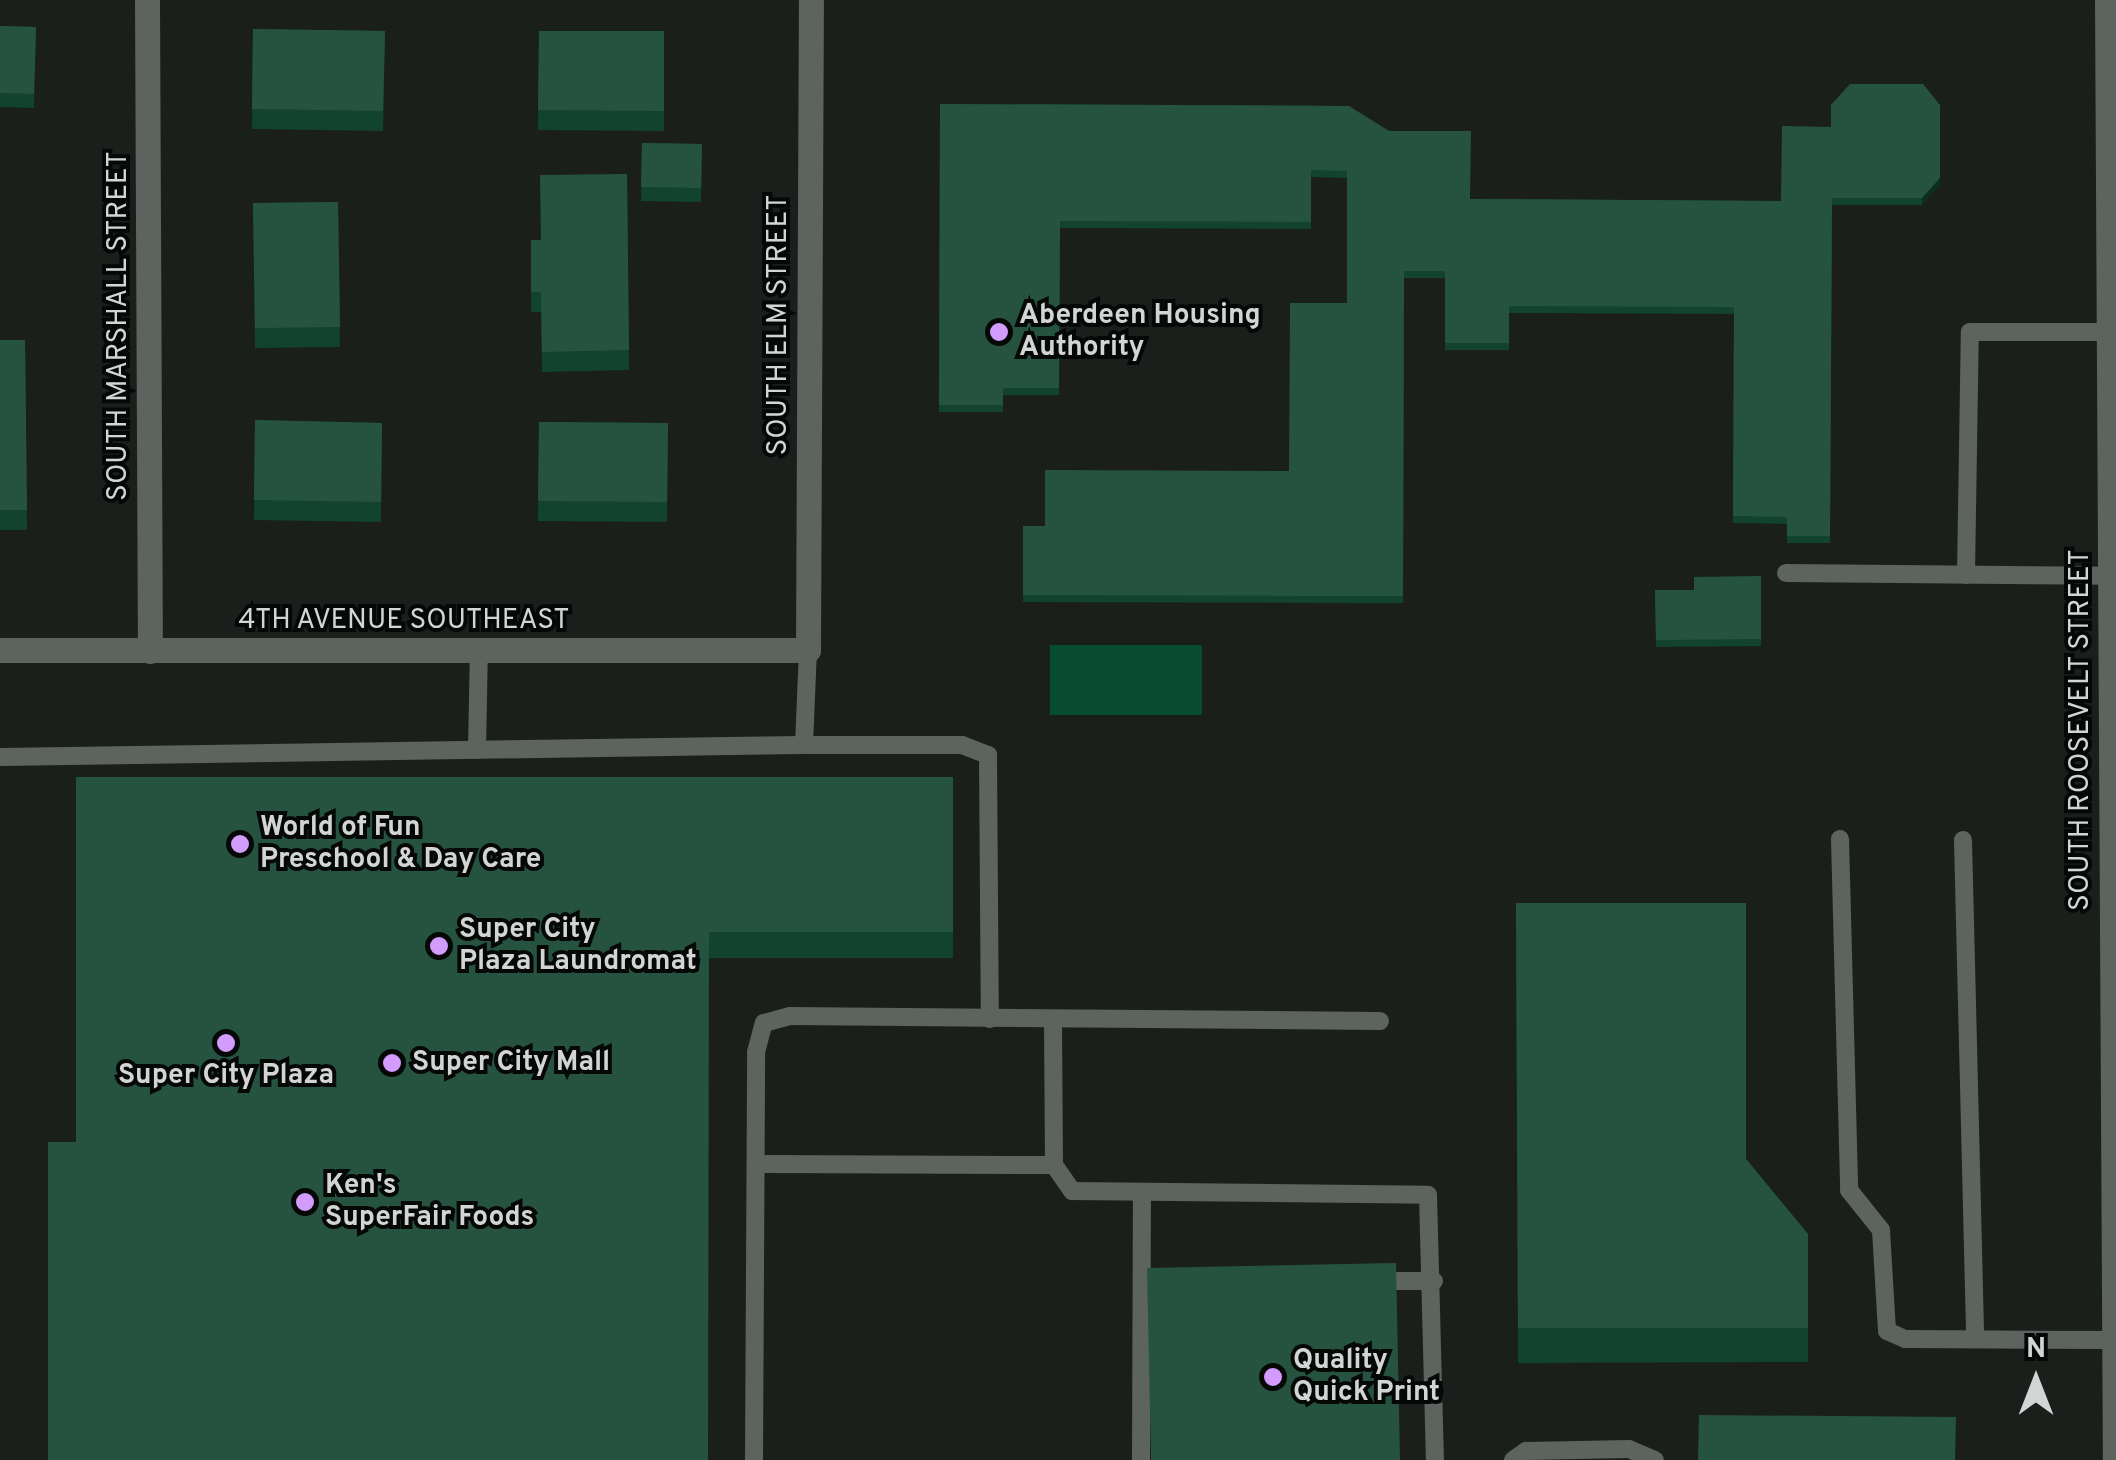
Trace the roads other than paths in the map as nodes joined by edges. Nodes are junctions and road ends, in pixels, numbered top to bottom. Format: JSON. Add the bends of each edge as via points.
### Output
{"nodes":[{"id":1,"x":147,"y":0,"type":"edge"},
{"id":2,"x":811,"y":0,"type":"edge"},
{"id":3,"x":2107,"y":0,"type":"edge"},
{"id":4,"x":2109,"y":332,"type":"junction"},
{"id":5,"x":1786,"y":573,"type":"dead end"},
{"id":6,"x":1966,"y":575,"type":"junction"},
{"id":7,"x":2110,"y":576,"type":"junction"},
{"id":8,"x":0,"y":650,"type":"edge"},
{"id":9,"x":478,"y":650,"type":"junction"},
{"id":10,"x":808,"y":650,"type":"junction"},
{"id":11,"x":150,"y":651,"type":"junction"},
{"id":12,"x":2113,"y":673,"type":"edge"},
{"id":13,"x":804,"y":745,"type":"junction"},
{"id":14,"x":477,"y":750,"type":"junction"},
{"id":15,"x":0,"y":756,"type":"edge"},
{"id":16,"x":2114,"y":815,"type":"edge"},
{"id":17,"x":1840,"y":839,"type":"dead end"},
{"id":18,"x":1963,"y":840,"type":"dead end"},
{"id":19,"x":2114,"y":947,"type":"edge"},
{"id":20,"x":990,"y":1019,"type":"junction"},
{"id":21,"x":1053,"y":1019,"type":"junction"},
{"id":22,"x":1380,"y":1021,"type":"dead end"},
{"id":23,"x":2114,"y":1106,"type":"edge"},
{"id":24,"x":757,"y":1164,"type":"junction"},
{"id":25,"x":1054,"y":1165,"type":"junction"},
{"id":26,"x":1142,"y":1192,"type":"junction"},
{"id":27,"x":1143,"y":1280,"type":"junction"},
{"id":28,"x":1162,"y":1280,"type":"edge"},
{"id":29,"x":1356,"y":1280,"type":"edge"},
{"id":30,"x":1434,"y":1281,"type":"junction"},
{"id":31,"x":2114,"y":1306,"type":"edge"},
{"id":32,"x":1975,"y":1339,"type":"junction"},
{"id":33,"x":2112,"y":1340,"type":"junction"},
{"id":34,"x":754,"y":1460,"type":"edge"},
{"id":35,"x":1141,"y":1460,"type":"edge"},
{"id":36,"x":1436,"y":1460,"type":"edge"},
{"id":37,"x":1513,"y":1460,"type":"edge"},
{"id":38,"x":1655,"y":1460,"type":"edge"},
{"id":39,"x":2115,"y":1460,"type":"edge"}],
"edges":[{"from":1,"to":11,"type":"street","name":"SOUTH MARSHALL STREET"},
{"from":2,"to":10,"type":"street","name":"SOUTH ELM STREET"},
{"from":3,"to":4,"type":"street","name":"SOUTH ROOSEVELT STREET"},
{"from":4,"to":6,"type":"lane","via":[[1970,332]]},
{"from":4,"to":7,"type":"street","name":"SOUTH ROOSEVELT STREET"},
{"from":5,"to":6,"type":"lane"},
{"from":6,"to":7,"type":"lane"},
{"from":7,"to":12,"type":"street","name":"SOUTH ROOSEVELT STREET"},
{"from":8,"to":11,"type":"street","name":"4TH AVENUE SOUTHEAST"},
{"from":9,"to":10,"type":"street","name":"4TH AVENUE SOUTHEAST"},
{"from":9,"to":11,"type":"street","name":"4TH AVENUE SOUTHEAST"},
{"from":9,"to":14,"type":"lane"},
{"from":10,"to":13,"type":"lane"},
{"from":12,"to":16,"type":"street","name":"SOUTH ROOSEVELT STREET"},
{"from":13,"to":14,"type":"lane"},
{"from":13,"to":20,"type":"lane","via":[[962,745],[988,755]]},
{"from":14,"to":15,"type":"lane"},
{"from":16,"to":19,"type":"street","name":"SOUTH ROOSEVELT STREET"},
{"from":17,"to":32,"type":"lane","via":[[1849,1190],[1881,1230],[1887,1332]]},
{"from":18,"to":32,"type":"lane"},
{"from":19,"to":23,"type":"street","name":"SOUTH ROOSEVELT STREET"},
{"from":20,"to":21,"type":"lane"},
{"from":20,"to":24,"type":"lane","via":[[764,1023]]},
{"from":21,"to":22,"type":"lane"},
{"from":21,"to":25,"type":"lane"},
{"from":23,"to":31,"type":"street","name":"SOUTH ROOSEVELT STREET"},
{"from":24,"to":25,"type":"lane"},
{"from":24,"to":34,"type":"lane"},
{"from":25,"to":26,"type":"lane","via":[[1072,1191]]},
{"from":26,"to":27,"type":"lane"},
{"from":26,"to":30,"type":"lane","via":[[1428,1195]]},
{"from":27,"to":28,"type":"lane"},
{"from":27,"to":35,"type":"lane"},
{"from":29,"to":30,"type":"lane"},
{"from":30,"to":36,"type":"lane"},
{"from":31,"to":33,"type":"street","name":"SOUTH ROOSEVELT STREET"},
{"from":32,"to":33,"type":"lane"},
{"from":33,"to":39,"type":"street","name":"SOUTH ROOSEVELT STREET"},
{"from":37,"to":38,"type":"lane","via":[[1526,1452],[1628,1448]]}]}
